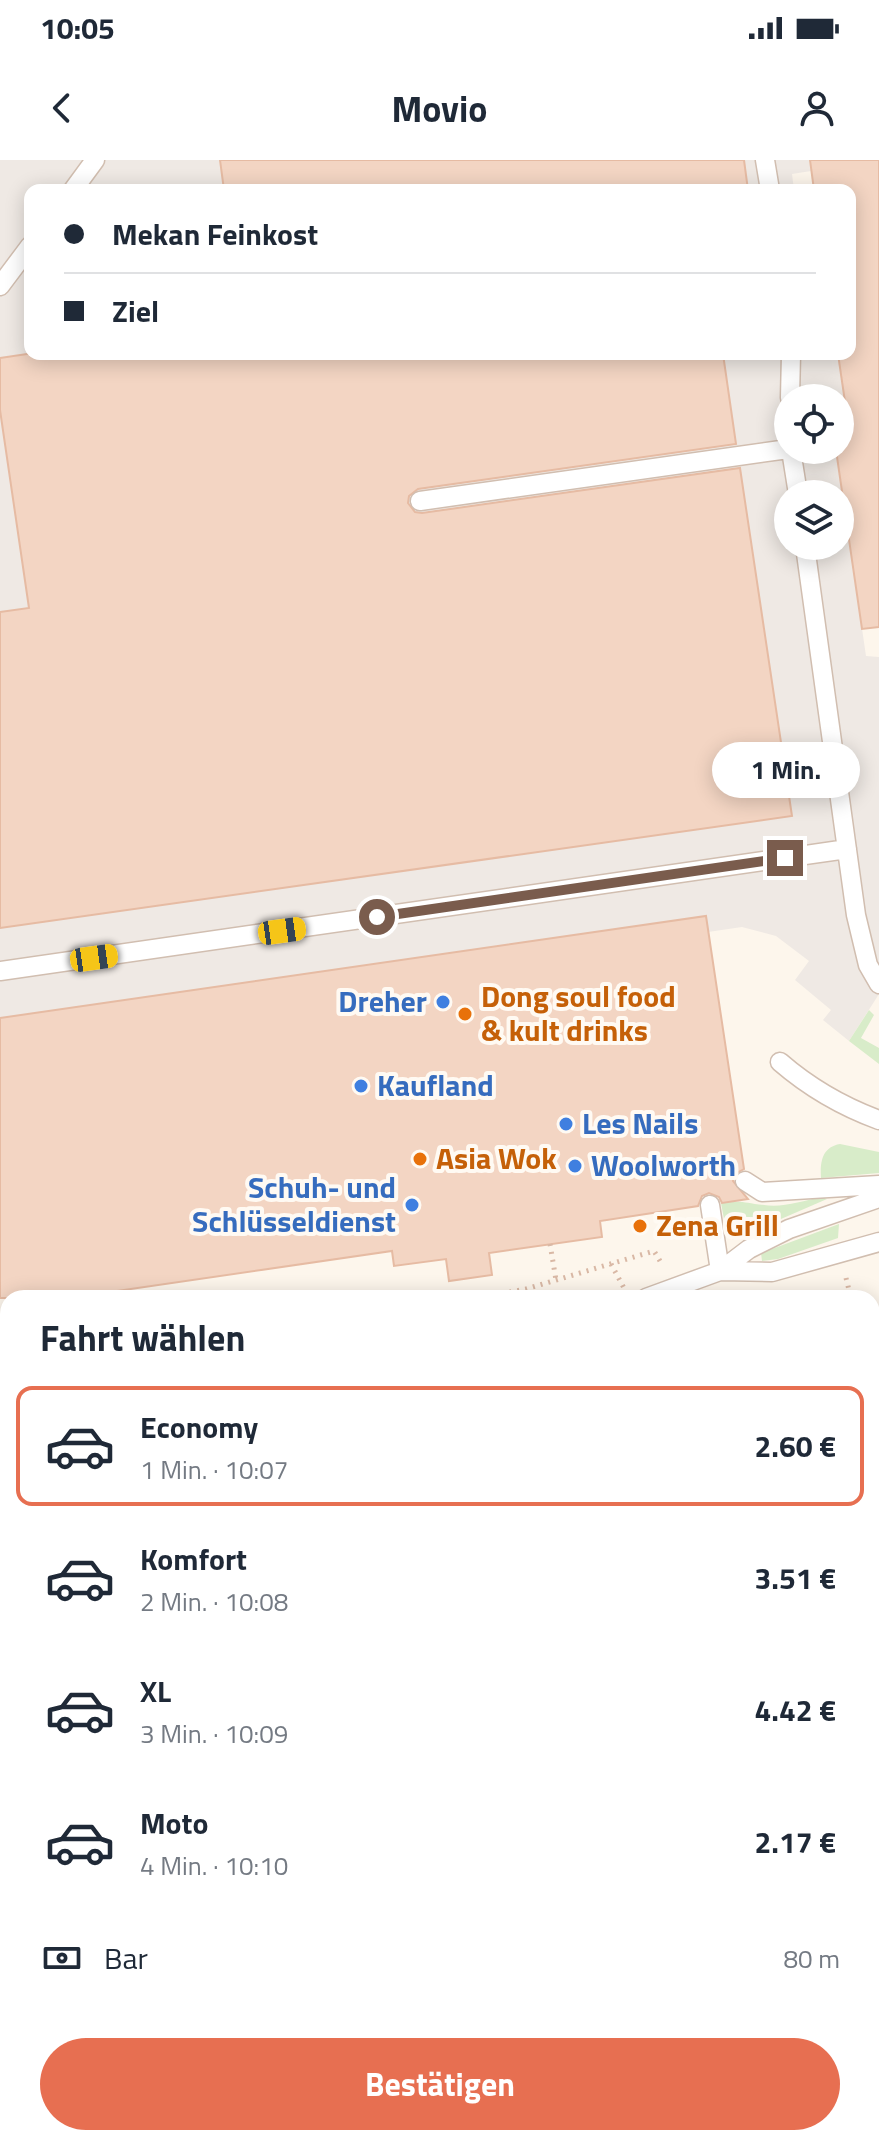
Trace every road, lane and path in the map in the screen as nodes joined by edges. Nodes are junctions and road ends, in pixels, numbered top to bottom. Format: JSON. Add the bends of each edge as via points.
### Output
{"nodes":[{"id":1,"x":95,"y":160,"type":"edge"},
{"id":2,"x":765,"y":160,"type":"edge"},
{"id":3,"x":77,"y":184,"type":"edge"},
{"id":4,"x":769,"y":184,"type":"edge"},
{"id":5,"x":24,"y":254,"type":"edge"},
{"id":6,"x":0,"y":286,"type":"edge"},
{"id":7,"x":791,"y":360,"type":"edge"},
{"id":8,"x":790,"y":384,"type":"edge"},
{"id":9,"x":774,"y":452,"type":"edge"},
{"id":10,"x":420,"y":501,"type":"dead end"},
{"id":11,"x":807,"y":560,"type":"edge"},
{"id":12,"x":847,"y":849,"type":"junction"},
{"id":13,"x":0,"y":971,"type":"edge"},
{"id":14,"x":879,"y":984,"type":"edge"},
{"id":15,"x":780,"y":1062,"type":"dead end"},
{"id":16,"x":879,"y":1120,"type":"edge"},
{"id":17,"x":745,"y":1181,"type":"dead end"},
{"id":18,"x":879,"y":1185,"type":"edge"},
{"id":19,"x":879,"y":1198,"type":"edge"},
{"id":20,"x":710,"y":1205,"type":"dead end"},
{"id":21,"x":879,"y":1242,"type":"edge"},
{"id":22,"x":550,"y":1244,"type":"dead end"},
{"id":23,"x":611,"y":1264,"type":"junction"},
{"id":24,"x":720,"y":1271,"type":"junction"},
{"id":25,"x":556,"y":1280,"type":"junction"},
{"id":26,"x":513,"y":1290,"type":"edge"},
{"id":27,"x":622,"y":1290,"type":"edge"},
{"id":28,"x":674,"y":1290,"type":"edge"},
{"id":29,"x":682,"y":1290,"type":"edge"}],
"edges":[{"from":1,"to":3,"type":"lane"},
{"from":2,"to":4,"type":"lane"},
{"from":5,"to":6,"type":"lane"},
{"from":7,"to":8,"type":"lane"},
{"from":9,"to":10,"type":"lane"},
{"from":11,"to":12,"type":"lane"},
{"from":12,"to":13,"type":"lane"},
{"from":12,"to":14,"type":"lane","via":[[856,915],[868,965]]},
{"from":15,"to":16,"type":"lane","via":[[843,1106]]},
{"from":17,"to":18,"type":"lane","via":[[762,1192]]},
{"from":19,"to":24,"type":"lane","via":[[789,1229]]},
{"from":20,"to":24,"type":"lane"},
{"from":21,"to":24,"type":"lane","via":[[772,1272]]},
{"from":22,"to":25,"type":"path"},
{"from":23,"to":25,"type":"path"},
{"from":23,"to":27,"type":"path"},
{"from":23,"to":28,"type":"path","via":[[654,1251]]},
{"from":24,"to":29,"type":"lane"},
{"from":25,"to":26,"type":"path"}]}
